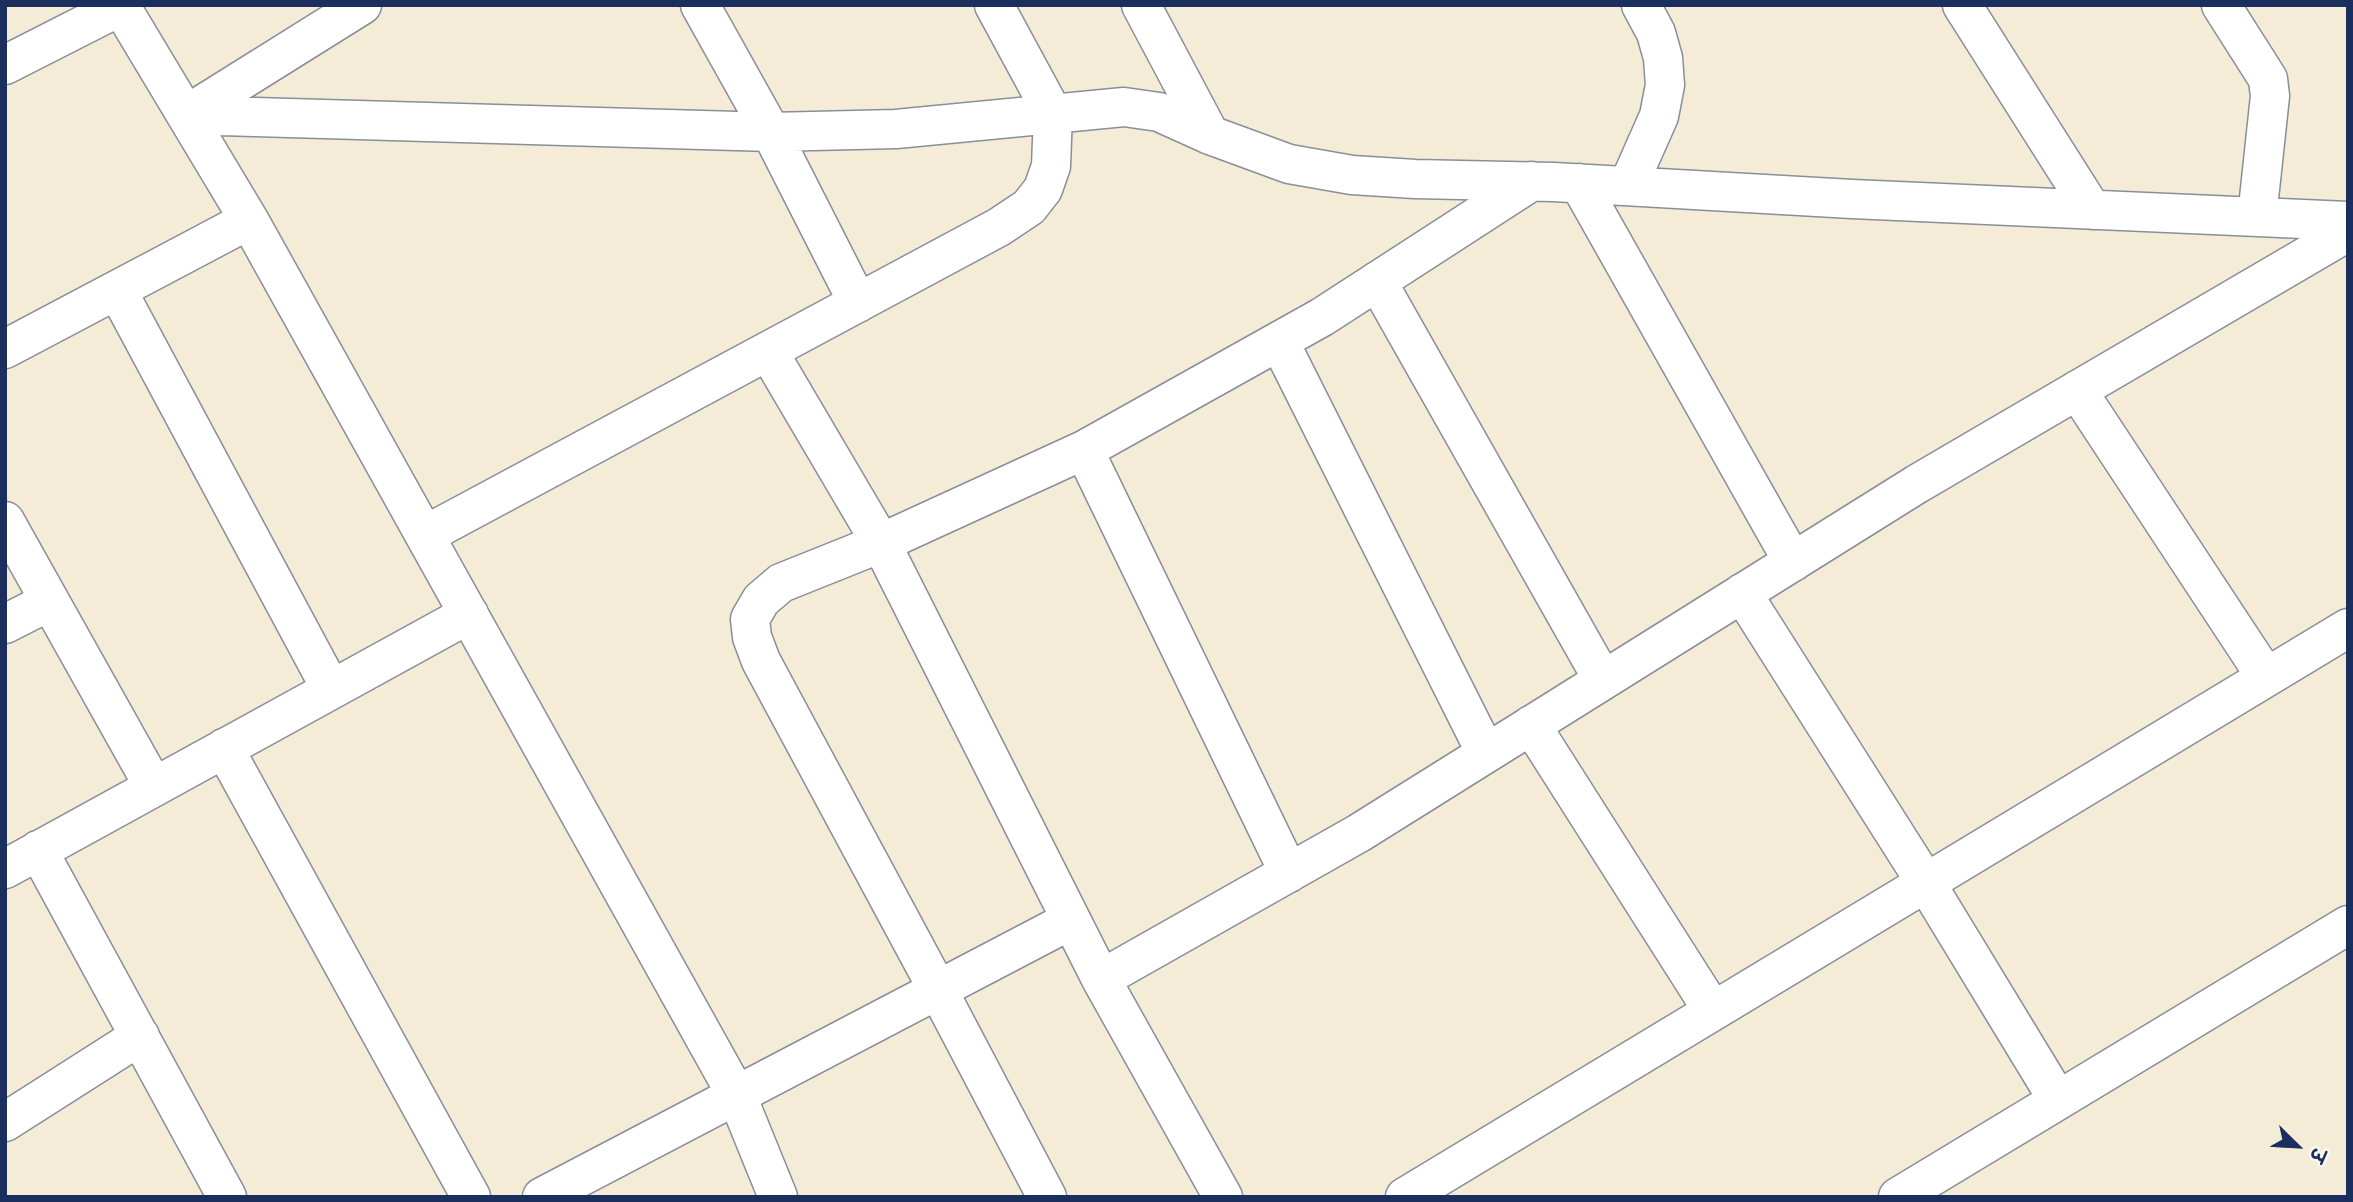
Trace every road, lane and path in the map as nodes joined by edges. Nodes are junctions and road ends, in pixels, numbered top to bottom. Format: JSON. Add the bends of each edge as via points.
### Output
{"nodes":[{"id":1,"x":362,"y":5,"type":"edge"},
{"id":2,"x":700,"y":5,"type":"edge"},
{"id":3,"x":994,"y":5,"type":"edge"},
{"id":4,"x":1142,"y":5,"type":"edge"},
{"id":5,"x":1641,"y":5,"type":"edge"},
{"id":6,"x":1962,"y":5,"type":"edge"},
{"id":7,"x":2221,"y":5,"type":"edge"},
{"id":8,"x":121,"y":6,"type":"edge"},
{"id":9,"x":5,"y":65,"type":"edge"},
{"id":10,"x":1053,"y":114,"type":"junction"},
{"id":11,"x":186,"y":115,"type":"junction"},
{"id":12,"x":771,"y":132,"type":"junction"},
{"id":13,"x":1210,"y":135,"type":"junction"},
{"id":14,"x":1532,"y":181,"type":"junction"},
{"id":15,"x":1579,"y":183,"type":"junction"},
{"id":16,"x":1628,"y":186,"type":"junction"},
{"id":17,"x":2092,"y":210,"type":"junction"},
{"id":18,"x":2257,"y":217,"type":"junction"},
{"id":19,"x":249,"y":220,"type":"junction"},
{"id":20,"x":2348,"y":221,"type":"edge"},
{"id":21,"x":2348,"y":232,"type":"edge"},
{"id":22,"x":1377,"y":281,"type":"junction"},
{"id":23,"x":117,"y":290,"type":"junction"},
{"id":24,"x":858,"y":303,"type":"junction"},
{"id":25,"x":1279,"y":341,"type":"junction"},
{"id":26,"x":5,"y":349,"type":"edge"},
{"id":27,"x":768,"y":351,"type":"junction"},
{"id":28,"x":2077,"y":390,"type":"junction"},
{"id":29,"x":1084,"y":450,"type":"junction"},
{"id":30,"x":5,"y":520,"type":"edge"},
{"id":31,"x":425,"y":535,"type":"junction"},
{"id":32,"x":881,"y":543,"type":"junction"},
{"id":33,"x":1793,"y":562,"type":"junction"},
{"id":34,"x":1742,"y":593,"type":"junction"},
{"id":35,"x":50,"y":601,"type":"junction"},
{"id":36,"x":469,"y":614,"type":"junction"},
{"id":37,"x":5,"y":624,"type":"edge"},
{"id":38,"x":2347,"y":631,"type":"edge"},
{"id":39,"x":2266,"y":677,"type":"junction"},
{"id":40,"x":1603,"y":680,"type":"junction"},
{"id":41,"x":331,"y":690,"type":"junction"},
{"id":42,"x":1531,"y":725,"type":"junction"},
{"id":43,"x":224,"y":748,"type":"junction"},
{"id":44,"x":1486,"y":753,"type":"junction"},
{"id":45,"x":154,"y":787,"type":"junction"},
{"id":46,"x":38,"y":850,"type":"junction"},
{"id":47,"x":5,"y":869,"type":"edge"},
{"id":48,"x":1289,"y":873,"type":"junction"},
{"id":49,"x":1926,"y":883,"type":"junction"},
{"id":50,"x":1071,"y":920,"type":"junction"},
{"id":51,"x":2348,"y":925,"type":"edge"},
{"id":52,"x":1101,"y":979,"type":"junction"},
{"id":53,"x":938,"y":990,"type":"junction"},
{"id":54,"x":1713,"y":1011,"type":"junction"},
{"id":55,"x":139,"y":1036,"type":"junction"},
{"id":56,"x":737,"y":1096,"type":"junction"},
{"id":57,"x":2059,"y":1100,"type":"junction"},
{"id":58,"x":5,"y":1122,"type":"edge"},
{"id":59,"x":1903,"y":1196,"type":"edge"},
{"id":60,"x":228,"y":1197,"type":"edge"},
{"id":61,"x":471,"y":1197,"type":"edge"},
{"id":62,"x":542,"y":1197,"type":"edge"},
{"id":63,"x":778,"y":1197,"type":"edge"},
{"id":64,"x":1047,"y":1197,"type":"edge"},
{"id":65,"x":1223,"y":1197,"type":"edge"},
{"id":66,"x":1405,"y":1197,"type":"edge"}],
"edges":[{"from":1,"to":11,"type":"street"},
{"from":2,"to":12,"type":"street"},
{"from":3,"to":10,"type":"street"},
{"from":4,"to":13,"type":"street"},
{"from":5,"to":16,"type":"street","via":[[1656,33],[1665,85],[1660,116]]},
{"from":6,"to":17,"type":"street"},
{"from":7,"to":18,"type":"street","via":[[2268,79]]},
{"from":8,"to":9,"type":"street"},
{"from":8,"to":11,"type":"street"},
{"from":10,"to":12,"type":"street","via":[[895,129]]},
{"from":10,"to":13,"type":"street","via":[[1124,107],[1159,112]]},
{"from":10,"to":24,"type":"street","via":[[1051,166],[1043,189],[1029,207]]},
{"from":11,"to":12,"type":"street"},
{"from":11,"to":19,"type":"street"},
{"from":12,"to":24,"type":"street"},
{"from":13,"to":14,"type":"street","via":[[1289,164],[1352,175]]},
{"from":14,"to":15,"type":"street"},
{"from":14,"to":22,"type":"street"},
{"from":15,"to":16,"type":"street"},
{"from":15,"to":33,"type":"street"},
{"from":16,"to":17,"type":"street"},
{"from":17,"to":18,"type":"street"},
{"from":18,"to":20,"type":"street"},
{"from":19,"to":23,"type":"street"},
{"from":19,"to":31,"type":"street"},
{"from":21,"to":28,"type":"street"},
{"from":22,"to":25,"type":"street"},
{"from":22,"to":40,"type":"street"},
{"from":23,"to":26,"type":"street"},
{"from":23,"to":41,"type":"street"},
{"from":24,"to":27,"type":"street"},
{"from":25,"to":29,"type":"street"},
{"from":25,"to":44,"type":"street"},
{"from":27,"to":31,"type":"street"},
{"from":27,"to":32,"type":"street"},
{"from":28,"to":33,"type":"street"},
{"from":28,"to":39,"type":"street"},
{"from":29,"to":32,"type":"street"},
{"from":29,"to":48,"type":"street"},
{"from":30,"to":35,"type":"street"},
{"from":31,"to":36,"type":"street"},
{"from":32,"to":50,"type":"street"},
{"from":32,"to":53,"type":"street","via":[[781,583],[761,600],[750,619],[752,638]]},
{"from":33,"to":34,"type":"street"},
{"from":34,"to":40,"type":"street"},
{"from":34,"to":49,"type":"street"},
{"from":35,"to":37,"type":"street"},
{"from":35,"to":45,"type":"street"},
{"from":36,"to":41,"type":"street"},
{"from":36,"to":56,"type":"street"},
{"from":38,"to":39,"type":"street"},
{"from":39,"to":49,"type":"street"},
{"from":40,"to":42,"type":"street"},
{"from":41,"to":43,"type":"street"},
{"from":42,"to":44,"type":"street"},
{"from":42,"to":54,"type":"street"},
{"from":43,"to":45,"type":"street"},
{"from":43,"to":61,"type":"street"},
{"from":44,"to":48,"type":"street"},
{"from":45,"to":46,"type":"street"},
{"from":46,"to":47,"type":"street"},
{"from":46,"to":55,"type":"street"},
{"from":48,"to":52,"type":"street"},
{"from":49,"to":54,"type":"street"},
{"from":49,"to":57,"type":"street"},
{"from":50,"to":52,"type":"street"},
{"from":50,"to":53,"type":"street"},
{"from":51,"to":57,"type":"street"},
{"from":52,"to":65,"type":"street"},
{"from":53,"to":56,"type":"street"},
{"from":53,"to":64,"type":"street"},
{"from":54,"to":66,"type":"street"},
{"from":55,"to":58,"type":"street"},
{"from":55,"to":60,"type":"street"},
{"from":56,"to":62,"type":"street"},
{"from":56,"to":63,"type":"street"},
{"from":57,"to":59,"type":"street"}]}
